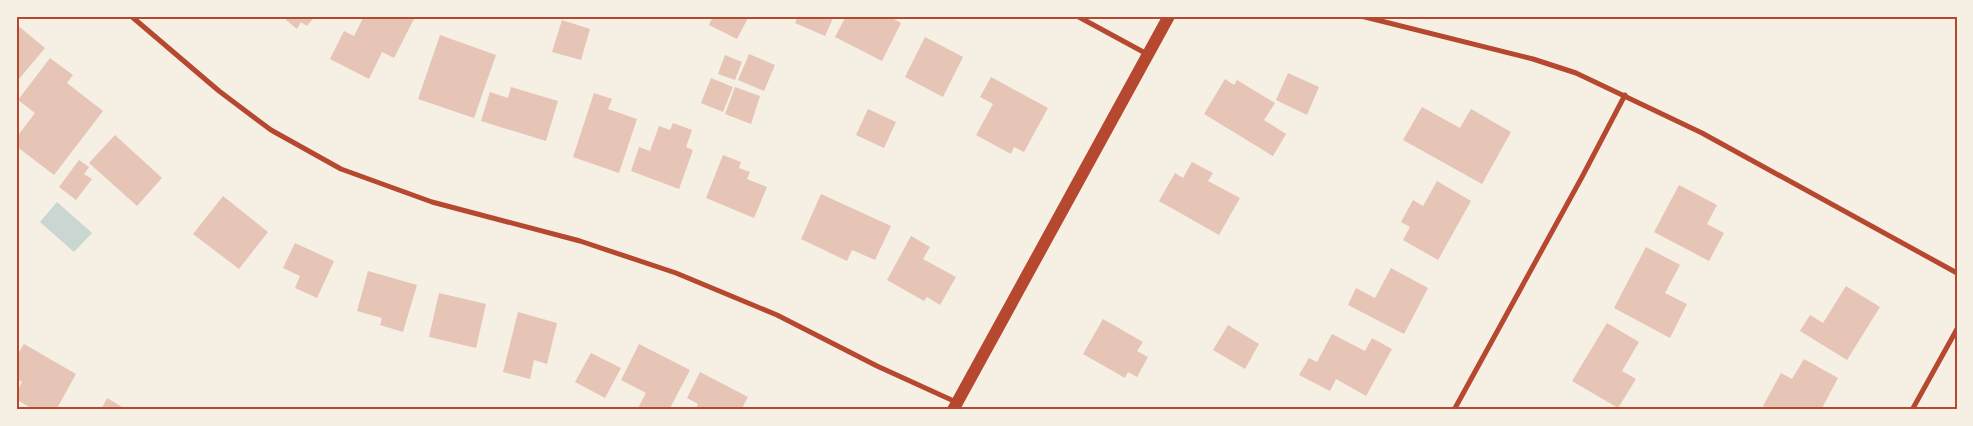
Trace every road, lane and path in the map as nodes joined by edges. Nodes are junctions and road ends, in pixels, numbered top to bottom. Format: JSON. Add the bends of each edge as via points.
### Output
{"nodes":[{"id":1,"x":131,"y":16,"type":"edge"},
{"id":2,"x":1077,"y":16,"type":"edge"},
{"id":3,"x":1169,"y":16,"type":"edge"},
{"id":4,"x":1361,"y":16,"type":"edge"},
{"id":5,"x":1148,"y":55,"type":"junction"},
{"id":6,"x":1625,"y":95,"type":"junction"},
{"id":7,"x":1957,"y":273,"type":"edge"},
{"id":8,"x":1957,"y":329,"type":"edge"},
{"id":9,"x":955,"y":406,"type":"edge"},
{"id":10,"x":1454,"y":410,"type":"edge"},
{"id":11,"x":1912,"y":410,"type":"edge"}],
"edges":[{"from":1,"to":9,"type":"street","via":[[219,91],[271,130],[341,169],[432,202],[580,241],[676,273],[777,315]]},
{"from":2,"to":5,"type":"street"},
{"from":3,"to":5,"type":"main road"},
{"from":4,"to":6,"type":"street","via":[[1533,59],[1576,73]]},
{"from":5,"to":9,"type":"main road"},
{"from":6,"to":7,"type":"street","via":[[1702,133]]},
{"from":6,"to":10,"type":"street"},
{"from":8,"to":11,"type":"street"}]}
